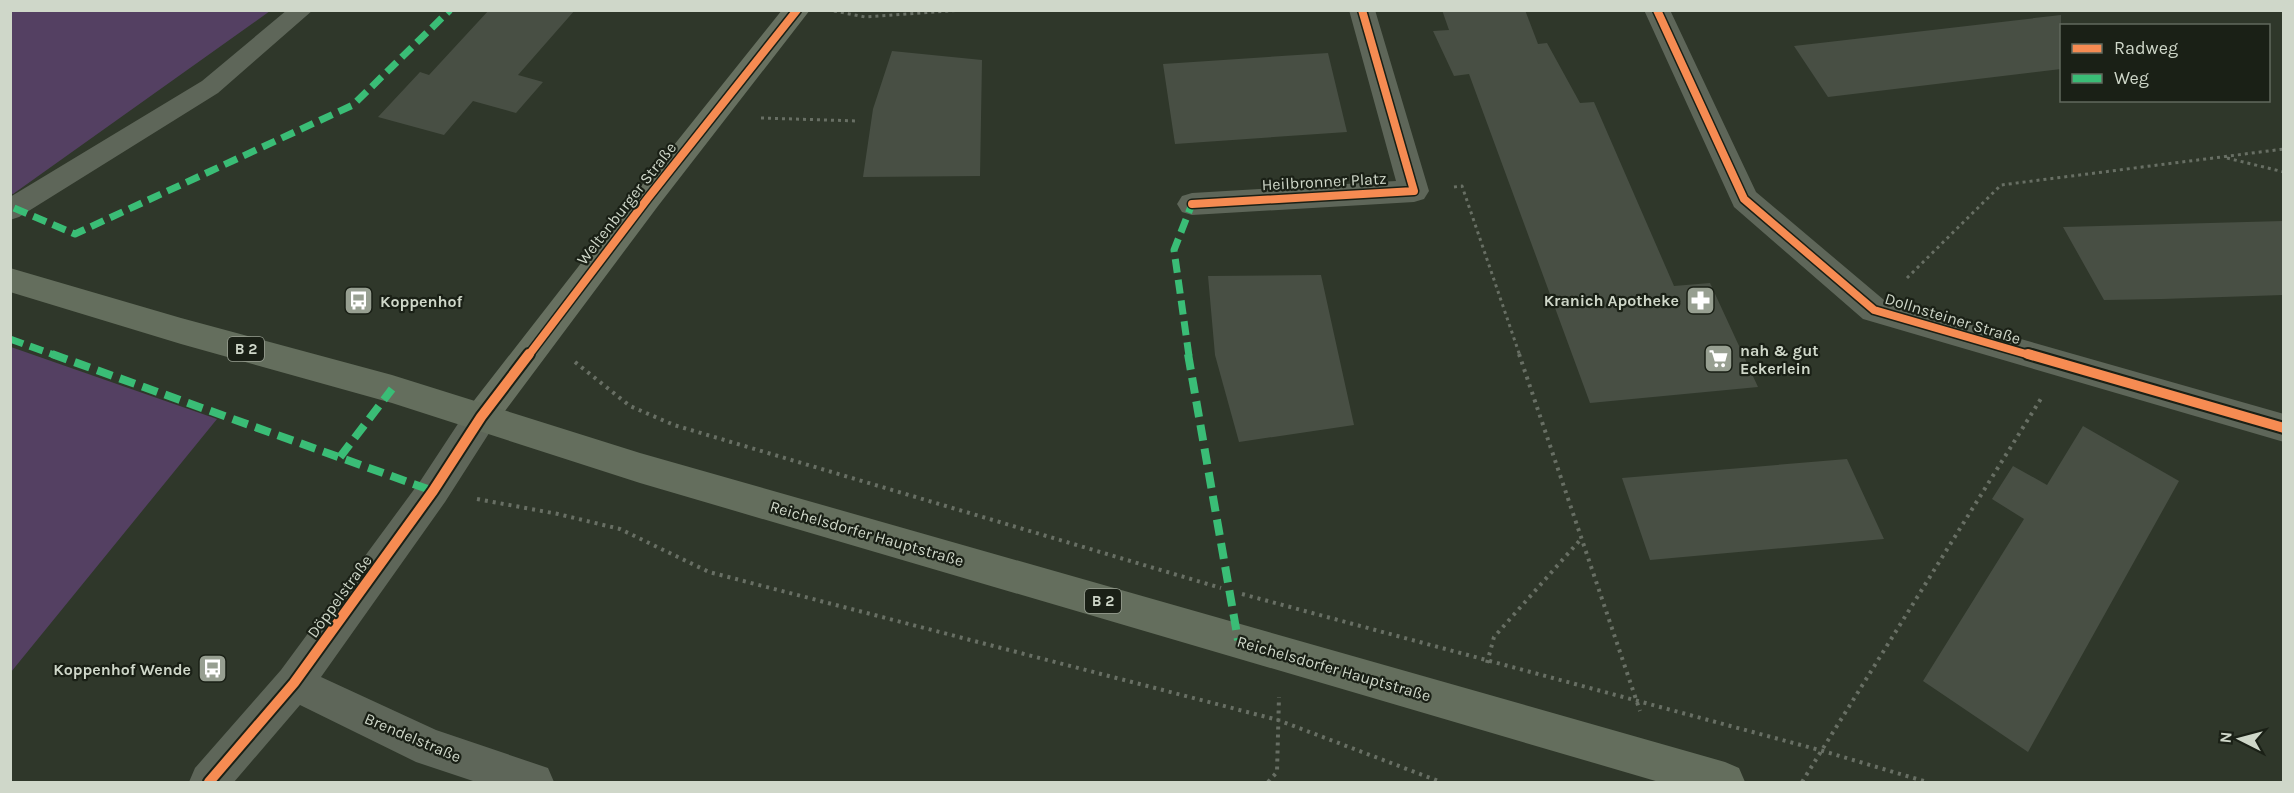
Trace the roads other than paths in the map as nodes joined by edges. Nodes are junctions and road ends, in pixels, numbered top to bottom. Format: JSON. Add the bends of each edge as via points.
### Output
{"nodes":[{"id":1,"x":302,"y":10,"type":"edge"},
{"id":2,"x":797,"y":10,"type":"edge"},
{"id":3,"x":1362,"y":10,"type":"edge"},
{"id":4,"x":1658,"y":10,"type":"edge"},
{"id":5,"x":1192,"y":204,"type":"dead end"},
{"id":6,"x":10,"y":210,"type":"edge"},
{"id":7,"x":10,"y":280,"type":"edge"},
{"id":8,"x":481,"y":417,"type":"junction"},
{"id":9,"x":2283,"y":428,"type":"edge"},
{"id":10,"x":294,"y":683,"type":"junction"},
{"id":11,"x":209,"y":783,"type":"edge"},
{"id":12,"x":534,"y":783,"type":"edge"},
{"id":13,"x":1725,"y":783,"type":"edge"}],
"edges":[{"from":1,"to":6,"type":"lane","via":[[210,87]]},
{"from":2,"to":8,"type":"street","name":"Weltenburger Straße"},
{"from":3,"to":5,"type":"street","name":"Heilbronner Platz","via":[[1414,191]]},
{"from":4,"to":9,"type":"street","name":"Dollnsteiner Straße","via":[[1744,199],[1874,310]]},
{"from":7,"to":8,"type":"main road","name":"Reichelsdorfer Hauptstraße","number":"B 2"},
{"from":8,"to":10,"type":"street","name":"Döppelstraße","via":[[433,491]]},
{"from":8,"to":13,"type":"main road","name":"Reichelsdorfer Hauptstraße","number":"B 2","via":[[640,468]]},
{"from":10,"to":11,"type":"street","name":"Döppelstraße"},
{"from":10,"to":12,"type":"street","name":"Brendelstraße","via":[[430,748]]}]}
